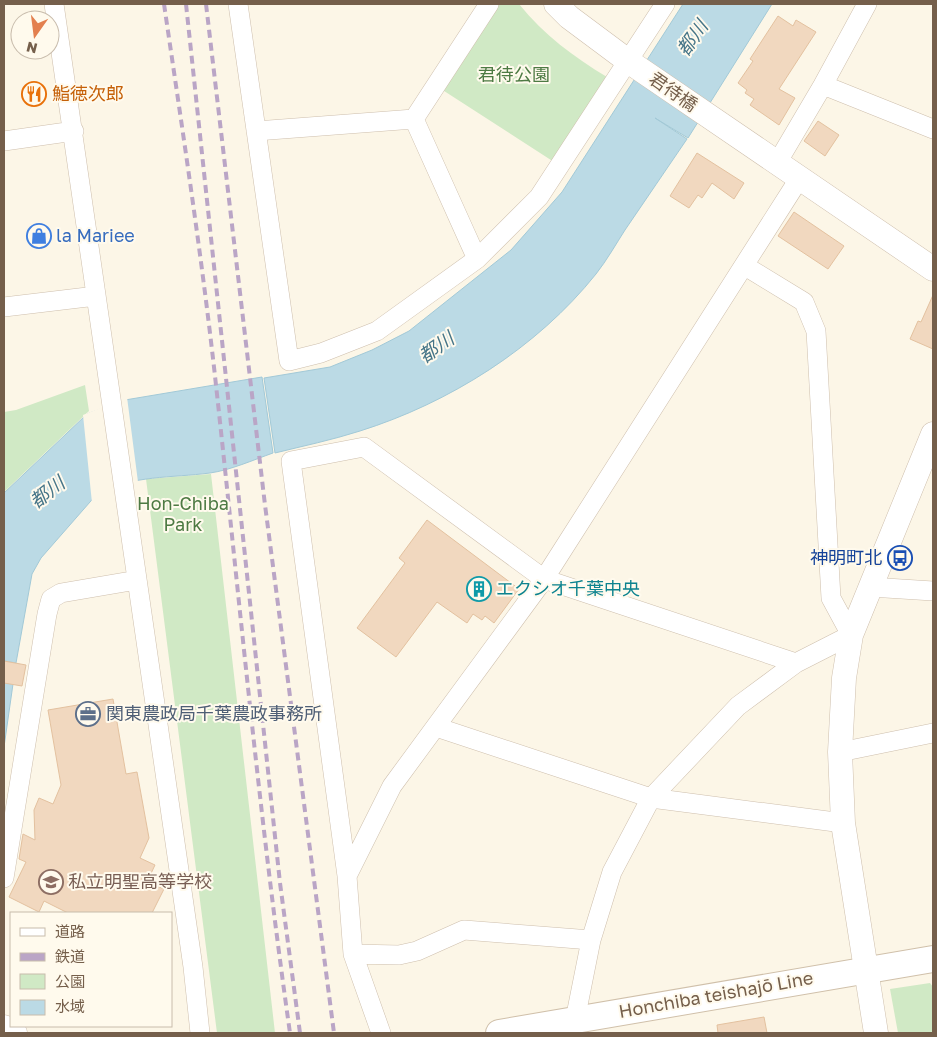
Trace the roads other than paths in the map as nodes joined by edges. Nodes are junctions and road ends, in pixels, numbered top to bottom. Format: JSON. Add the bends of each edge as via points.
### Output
{"nodes":[{"id":1,"x":54,"y":4,"type":"edge"},
{"id":2,"x":238,"y":4,"type":"edge"},
{"id":3,"x":489,"y":4,"type":"edge"},
{"id":4,"x":556,"y":4,"type":"edge"},
{"id":5,"x":665,"y":4,"type":"edge"},
{"id":6,"x":867,"y":4,"type":"edge"},
{"id":7,"x":628,"y":61,"type":"junction"},
{"id":8,"x":823,"y":85,"type":"junction"},
{"id":9,"x":414,"y":119,"type":"junction"},
{"id":10,"x":933,"y":129,"type":"edge"},
{"id":11,"x":74,"y":131,"type":"junction"},
{"id":12,"x":256,"y":131,"type":"junction"},
{"id":13,"x":4,"y":141,"type":"edge"},
{"id":14,"x":777,"y":163,"type":"junction"},
{"id":15,"x":799,"y":179,"type":"junction"},
{"id":16,"x":477,"y":259,"type":"junction"},
{"id":17,"x":745,"y":266,"type":"junction"},
{"id":18,"x":933,"y":269,"type":"edge"},
{"id":19,"x":96,"y":296,"type":"junction"},
{"id":20,"x":4,"y":307,"type":"edge"},
{"id":21,"x":932,"y":438,"type":"edge"},
{"id":22,"x":544,"y":579,"type":"junction"},
{"id":23,"x":137,"y":580,"type":"junction"},
{"id":24,"x":870,"y":587,"type":"junction"},
{"id":25,"x":933,"y":591,"type":"edge"},
{"id":26,"x":851,"y":635,"type":"junction"},
{"id":27,"x":796,"y":663,"type":"junction"},
{"id":28,"x":436,"y":727,"type":"junction"},
{"id":29,"x":933,"y":733,"type":"edge"},
{"id":30,"x":840,"y":752,"type":"junction"},
{"id":31,"x":651,"y":798,"type":"junction"},
{"id":32,"x":842,"y":823,"type":"junction"},
{"id":33,"x":346,"y":876,"type":"junction"},
{"id":34,"x":4,"y":878,"type":"edge"},
{"id":35,"x":591,"y":940,"type":"junction"},
{"id":36,"x":353,"y":954,"type":"junction"},
{"id":37,"x":932,"y":961,"type":"edge"},
{"id":38,"x":867,"y":969,"type":"junction"},
{"id":39,"x":575,"y":1020,"type":"junction"},
{"id":40,"x":4,"y":1027,"type":"edge"},
{"id":41,"x":15,"y":1033,"type":"edge"},
{"id":42,"x":200,"y":1033,"type":"edge"},
{"id":43,"x":381,"y":1033,"type":"edge"},
{"id":44,"x":499,"y":1033,"type":"edge"},
{"id":45,"x":876,"y":1033,"type":"edge"}],
"edges":[{"from":1,"to":11,"type":"street"},
{"from":2,"to":12,"type":"street"},
{"from":3,"to":9,"type":"street"},
{"from":4,"to":7,"type":"street","name":"君待橋"},
{"from":5,"to":7,"type":"street"},
{"from":6,"to":8,"type":"street"},
{"from":7,"to":14,"type":"street","name":"君待橋"},
{"from":7,"to":16,"type":"street","via":[[539,197]]},
{"from":8,"to":10,"type":"street"},
{"from":8,"to":14,"type":"street"},
{"from":9,"to":12,"type":"street"},
{"from":9,"to":16,"type":"street"},
{"from":11,"to":13,"type":"street"},
{"from":11,"to":19,"type":"street"},
{"from":12,"to":16,"type":"street","via":[[289,361],[377,331]]},
{"from":14,"to":15,"type":"street","name":"君待橋"},
{"from":15,"to":17,"type":"street"},
{"from":15,"to":18,"type":"street","name":"君待橋"},
{"from":17,"to":22,"type":"street"},
{"from":17,"to":26,"type":"street","via":[[804,302],[816,331],[831,598]]},
{"from":19,"to":20,"type":"street"},
{"from":19,"to":23,"type":"street"},
{"from":21,"to":24,"type":"street"},
{"from":22,"to":27,"type":"street"},
{"from":22,"to":28,"type":"street"},
{"from":22,"to":33,"type":"street","via":[[364,447],[291,461]]},
{"from":23,"to":34,"type":"street","via":[[61,593],[52,599]]},
{"from":23,"to":42,"type":"street"},
{"from":24,"to":25,"type":"street"},
{"from":24,"to":26,"type":"street"},
{"from":26,"to":27,"type":"street"},
{"from":26,"to":30,"type":"street","via":[[844,678]]},
{"from":27,"to":31,"type":"street","via":[[738,706]]},
{"from":28,"to":31,"type":"street"},
{"from":28,"to":33,"type":"street","via":[[392,786]]},
{"from":29,"to":30,"type":"street"},
{"from":30,"to":32,"type":"street"},
{"from":31,"to":32,"type":"street"},
{"from":31,"to":35,"type":"street","via":[[612,872]]},
{"from":32,"to":38,"type":"street"},
{"from":33,"to":36,"type":"street"},
{"from":35,"to":36,"type":"street","via":[[464,930],[399,955]]},
{"from":35,"to":39,"type":"street"},
{"from":36,"to":43,"type":"street"},
{"from":37,"to":38,"type":"main road","name":"Honchiba teishajō Line"},
{"from":38,"to":39,"type":"main road","name":"Honchiba teishajō Line"},
{"from":38,"to":45,"type":"street"},
{"from":39,"to":44,"type":"main road","name":"Honchiba teishajō Line"},
{"from":40,"to":41,"type":"street"}]}
